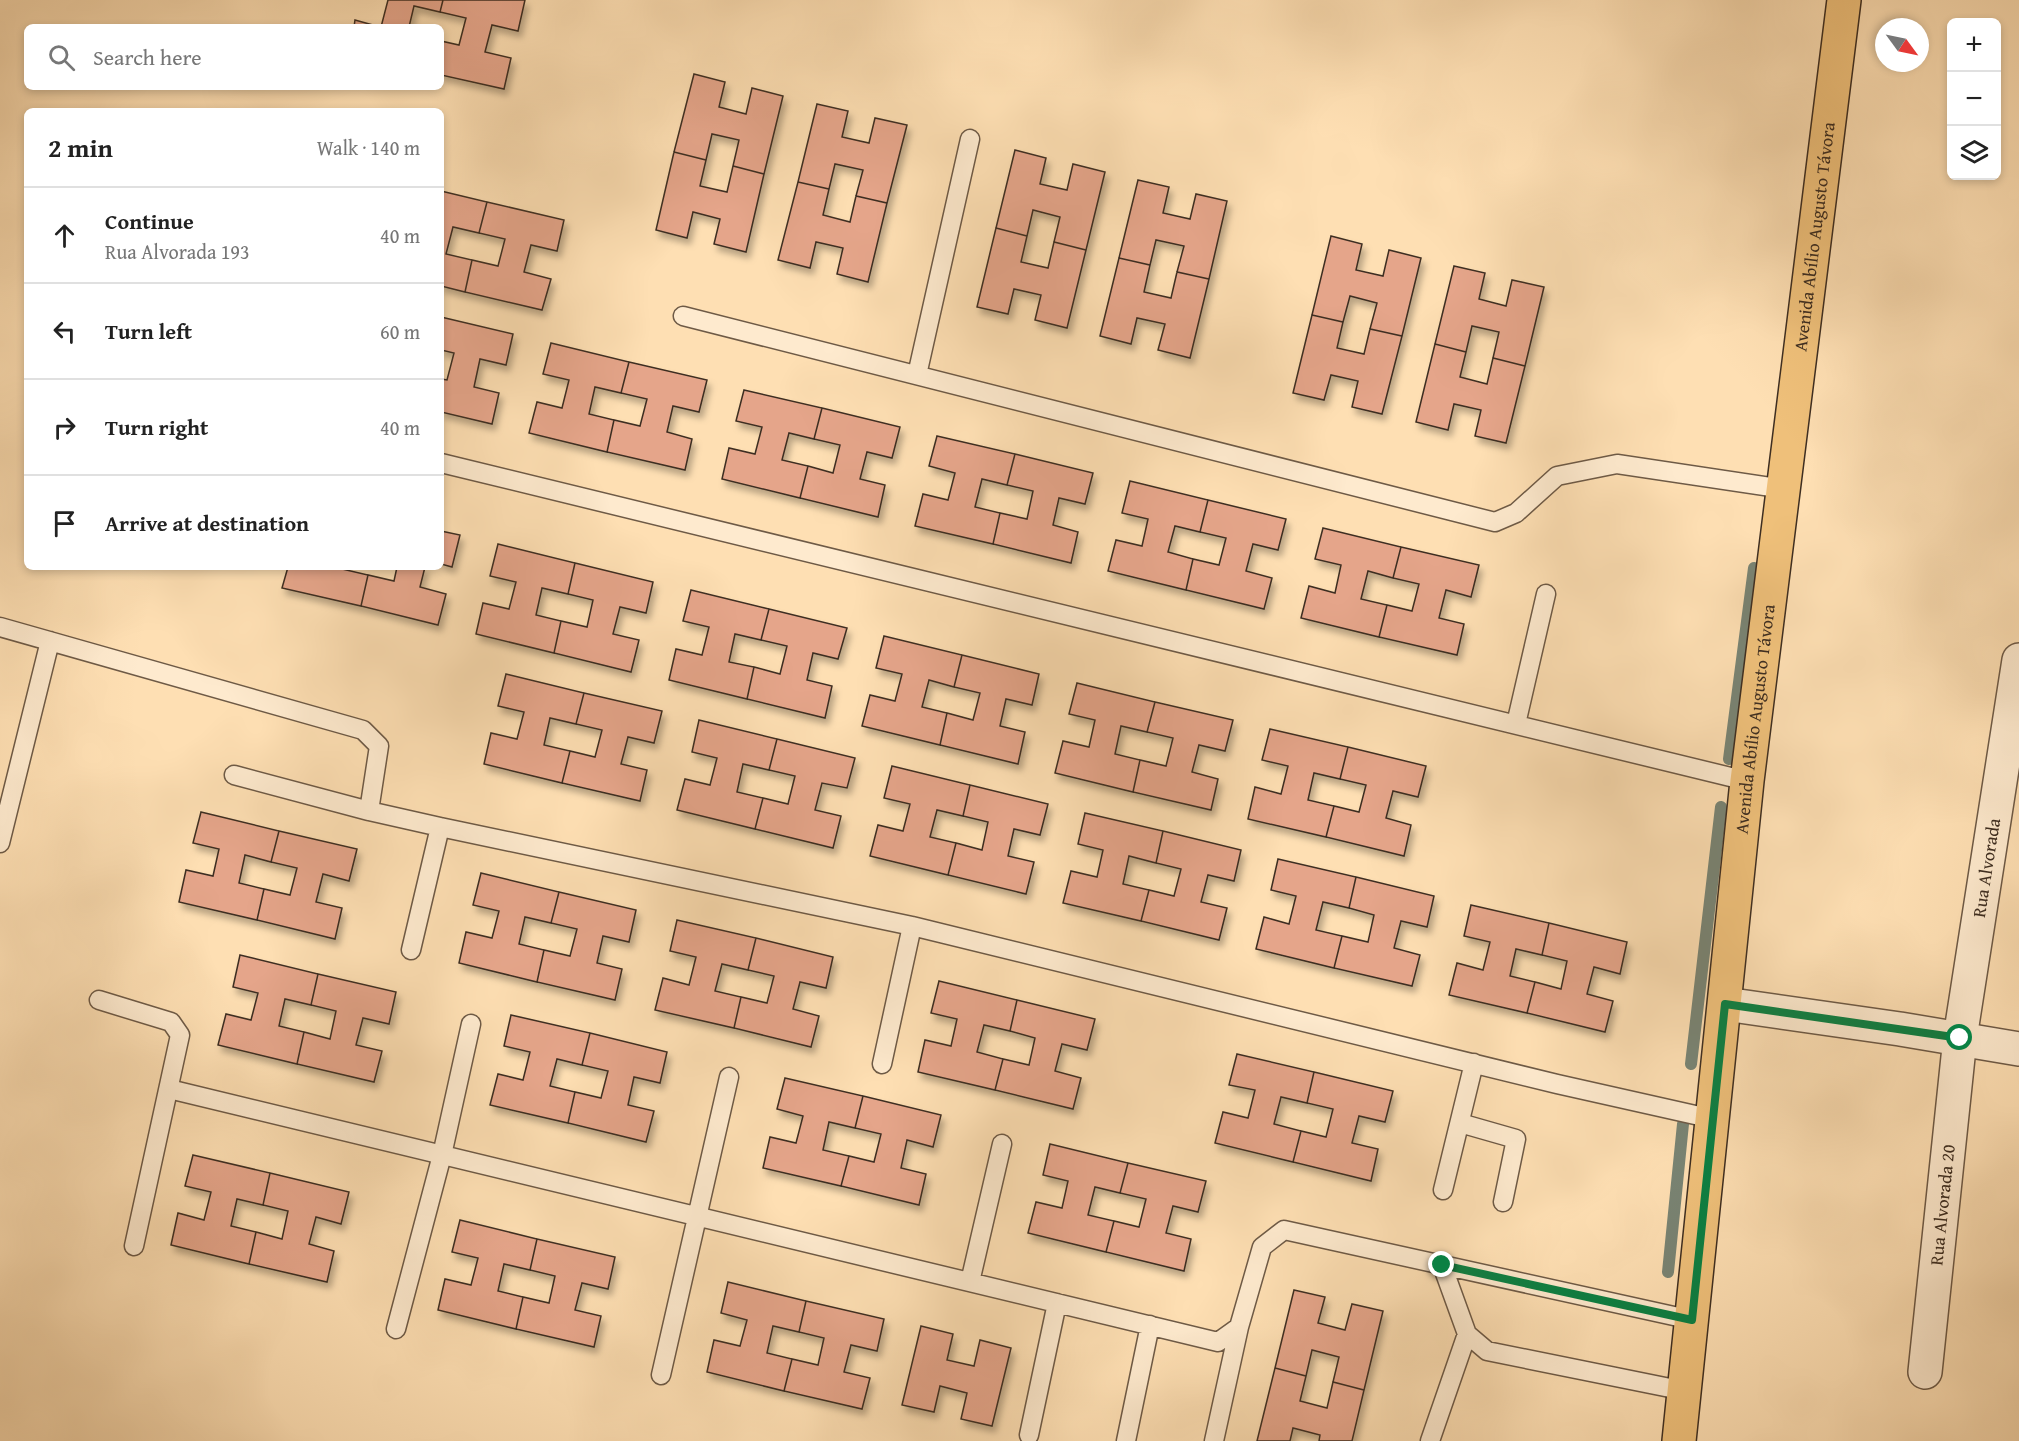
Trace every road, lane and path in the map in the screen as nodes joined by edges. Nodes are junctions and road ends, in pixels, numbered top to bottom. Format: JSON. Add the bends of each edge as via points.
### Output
{"nodes":[{"id":1,"x":1844,"y":0,"type":"edge"},
{"id":2,"x":970,"y":139,"type":"dead end"},
{"id":3,"x":683,"y":316,"type":"dead end"},
{"id":4,"x":917,"y":375,"type":"junction"},
{"id":5,"x":444,"y":464,"type":"edge"},
{"id":6,"x":1784,"y":489,"type":"junction"},
{"id":7,"x":1546,"y":594,"type":"dead end"},
{"id":8,"x":0,"y":627,"type":"edge"},
{"id":9,"x":50,"y":641,"type":"junction"},
{"id":10,"x":2019,"y":660,"type":"edge"},
{"id":11,"x":1515,"y":724,"type":"junction"},
{"id":12,"x":234,"y":775,"type":"dead end"},
{"id":13,"x":1747,"y":781,"type":"junction"},
{"id":14,"x":369,"y":811,"type":"junction"},
{"id":15,"x":440,"y":827,"type":"junction"},
{"id":16,"x":0,"y":843,"type":"edge"},
{"id":17,"x":912,"y":926,"type":"junction"},
{"id":18,"x":411,"y":950,"type":"dead end"},
{"id":19,"x":99,"y":1000,"type":"dead end"},
{"id":20,"x":1725,"y":1004,"type":"junction"},
{"id":21,"x":471,"y":1024,"type":"dead end"},
{"id":22,"x":1960,"y":1038,"type":"junction"},
{"id":23,"x":2019,"y":1049,"type":"edge"},
{"id":24,"x":1474,"y":1063,"type":"junction"},
{"id":25,"x":882,"y":1064,"type":"dead end"},
{"id":26,"x":729,"y":1077,"type":"dead end"},
{"id":27,"x":169,"y":1089,"type":"junction"},
{"id":28,"x":1713,"y":1119,"type":"junction"},
{"id":29,"x":1460,"y":1124,"type":"junction"},
{"id":30,"x":1002,"y":1144,"type":"dead end"},
{"id":31,"x":442,"y":1155,"type":"junction"},
{"id":32,"x":1443,"y":1190,"type":"dead end"},
{"id":33,"x":1503,"y":1202,"type":"dead end"},
{"id":34,"x":697,"y":1217,"type":"junction"},
{"id":35,"x":134,"y":1246,"type":"dead end"},
{"id":36,"x":1442,"y":1265,"type":"junction"},
{"id":37,"x":970,"y":1282,"type":"junction"},
{"id":38,"x":1057,"y":1303,"type":"junction"},
{"id":39,"x":1692,"y":1320,"type":"junction"},
{"id":40,"x":1150,"y":1325,"type":"junction"},
{"id":41,"x":1239,"y":1328,"type":"junction"},
{"id":42,"x":396,"y":1329,"type":"dead end"},
{"id":43,"x":1467,"y":1334,"type":"junction"},
{"id":44,"x":1925,"y":1372,"type":"dead end"},
{"id":45,"x":661,"y":1376,"type":"dead end"},
{"id":46,"x":1685,"y":1391,"type":"junction"},
{"id":47,"x":1029,"y":1435,"type":"dead end"},
{"id":48,"x":1126,"y":1441,"type":"edge"},
{"id":49,"x":1214,"y":1441,"type":"edge"},
{"id":50,"x":1430,"y":1441,"type":"edge"},
{"id":51,"x":1679,"y":1441,"type":"edge"}],
"edges":[{"from":1,"to":6,"type":"main road","name":"Avenida Abílio Augusto Távora"},
{"from":2,"to":4,"type":"lane"},
{"from":3,"to":4,"type":"lane"},
{"from":4,"to":6,"type":"lane","via":[[1495,522],[1516,513],[1557,476],[1617,464]]},
{"from":5,"to":11,"type":"lane"},
{"from":6,"to":13,"type":"main road","name":"Avenida Abílio Augusto Távora"},
{"from":7,"to":11,"type":"lane"},
{"from":8,"to":9,"type":"lane"},
{"from":9,"to":14,"type":"lane","via":[[363,730],[379,747]]},
{"from":9,"to":16,"type":"lane"},
{"from":10,"to":22,"type":"street","name":"Rua Alvorada"},
{"from":11,"to":13,"type":"lane"},
{"from":12,"to":14,"type":"lane"},
{"from":13,"to":20,"type":"main road","name":"Avenida Abílio Augusto Távora"},
{"from":14,"to":15,"type":"lane"},
{"from":15,"to":17,"type":"lane"},
{"from":15,"to":18,"type":"lane"},
{"from":17,"to":24,"type":"lane"},
{"from":17,"to":25,"type":"lane"},
{"from":19,"to":27,"type":"lane","via":[[171,1022],[180,1035]]},
{"from":20,"to":22,"type":"street"},
{"from":20,"to":28,"type":"main road","name":"Avenida Abílio Augusto Távora"},
{"from":21,"to":31,"type":"lane"},
{"from":22,"to":23,"type":"street"},
{"from":22,"to":44,"type":"street","name":"Rua Alvorada 20"},
{"from":24,"to":28,"type":"lane"},
{"from":24,"to":29,"type":"lane"},
{"from":26,"to":34,"type":"lane"},
{"from":27,"to":31,"type":"lane"},
{"from":27,"to":35,"type":"lane"},
{"from":28,"to":39,"type":"main road","name":"Avenida Abílio Augusto Távora"},
{"from":29,"to":32,"type":"lane"},
{"from":29,"to":33,"type":"lane","via":[[1516,1139]]},
{"from":30,"to":37,"type":"lane"},
{"from":31,"to":34,"type":"lane"},
{"from":31,"to":42,"type":"lane"},
{"from":34,"to":37,"type":"lane"},
{"from":34,"to":45,"type":"lane"},
{"from":36,"to":39,"type":"lane"},
{"from":36,"to":41,"type":"lane","via":[[1284,1230],[1262,1247]]},
{"from":36,"to":43,"type":"lane"},
{"from":37,"to":38,"type":"lane"},
{"from":38,"to":40,"type":"lane"},
{"from":38,"to":47,"type":"lane"},
{"from":39,"to":46,"type":"main road","name":"Avenida Abílio Augusto Távora"},
{"from":40,"to":41,"type":"lane","via":[[1218,1342]]},
{"from":40,"to":48,"type":"lane"},
{"from":41,"to":49,"type":"lane"},
{"from":43,"to":46,"type":"lane","via":[[1487,1351]]},
{"from":43,"to":50,"type":"lane"},
{"from":46,"to":51,"type":"main road","name":"Avenida Abílio Augusto Távora"}]}
